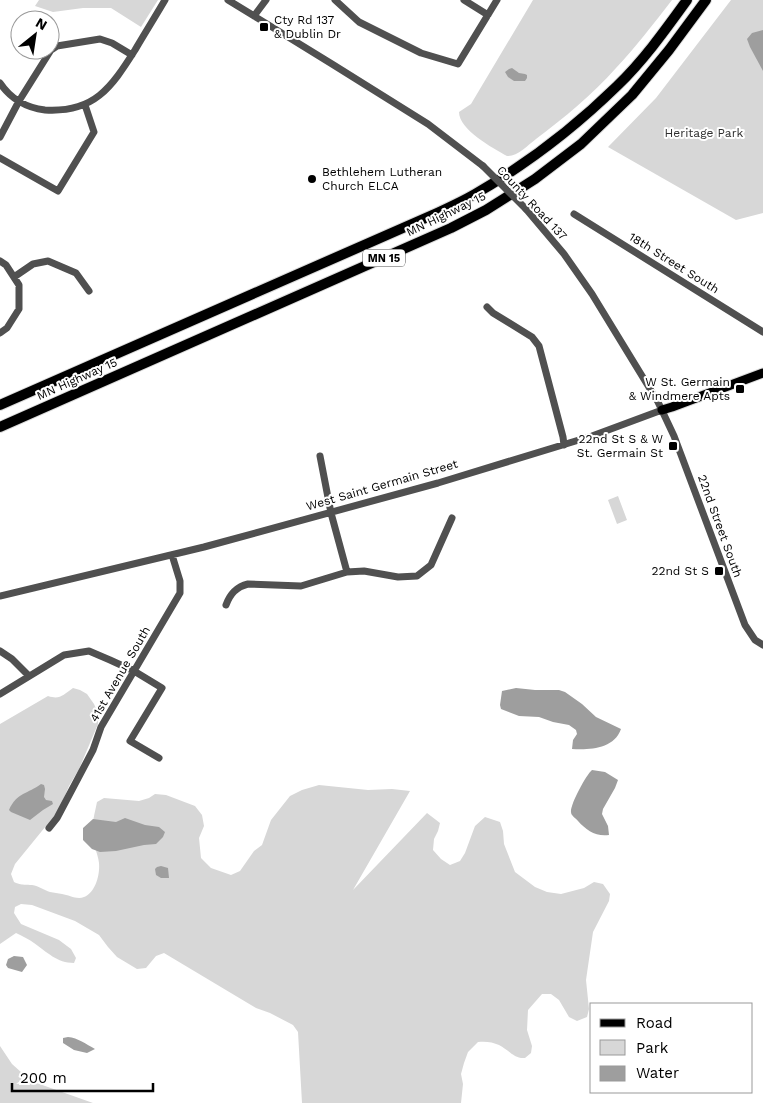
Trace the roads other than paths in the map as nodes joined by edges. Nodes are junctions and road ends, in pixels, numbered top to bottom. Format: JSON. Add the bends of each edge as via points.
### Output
{"nodes":[{"id":1,"x":165,"y":0,"type":"edge"},
{"id":2,"x":228,"y":0,"type":"edge"},
{"id":3,"x":266,"y":0,"type":"edge"},
{"id":4,"x":335,"y":0,"type":"edge"},
{"id":5,"x":464,"y":0,"type":"edge"},
{"id":6,"x":497,"y":0,"type":"edge"},
{"id":7,"x":687,"y":0,"type":"edge"},
{"id":8,"x":706,"y":0,"type":"edge"},
{"id":9,"x":488,"y":15,"type":"junction"},
{"id":10,"x":254,"y":16,"type":"junction"},
{"id":11,"x":132,"y":55,"type":"junction"},
{"id":12,"x":0,"y":83,"type":"edge"},
{"id":13,"x":19,"y":101,"type":"junction"},
{"id":14,"x":85,"y":105,"type":"junction"},
{"id":15,"x":0,"y":137,"type":"edge"},
{"id":16,"x":0,"y":158,"type":"edge"},
{"id":17,"x":574,"y":214,"type":"dead end"},
{"id":18,"x":0,"y":261,"type":"edge"},
{"id":19,"x":14,"y":277,"type":"junction"},
{"id":20,"x":89,"y":291,"type":"dead end"},
{"id":21,"x":487,"y":307,"type":"dead end"},
{"id":22,"x":763,"y":332,"type":"edge"},
{"id":23,"x":0,"y":333,"type":"edge"},
{"id":24,"x":763,"y":373,"type":"edge"},
{"id":25,"x":0,"y":405,"type":"edge"},
{"id":26,"x":662,"y":410,"type":"junction"},
{"id":27,"x":0,"y":427,"type":"edge"},
{"id":28,"x":564,"y":445,"type":"junction"},
{"id":29,"x":320,"y":456,"type":"dead end"},
{"id":30,"x":331,"y":513,"type":"junction"},
{"id":31,"x":452,"y":518,"type":"dead end"},
{"id":32,"x":172,"y":554,"type":"junction"},
{"id":33,"x":347,"y":572,"type":"junction"},
{"id":34,"x":0,"y":596,"type":"edge"},
{"id":35,"x":226,"y":605,"type":"dead end"},
{"id":36,"x":763,"y":645,"type":"edge"},
{"id":37,"x":0,"y":651,"type":"edge"},
{"id":38,"x":134,"y":672,"type":"junction"},
{"id":39,"x":30,"y":676,"type":"junction"},
{"id":40,"x":0,"y":694,"type":"edge"},
{"id":41,"x":158,"y":758,"type":"dead end"},
{"id":42,"x":49,"y":828,"type":"dead end"}],
"edges":[{"from":1,"to":11,"type":"street"},
{"from":2,"to":10,"type":"street","name":"County Road 137"},
{"from":3,"to":10,"type":"street"},
{"from":4,"to":9,"type":"street","via":[[359,22],[421,53],[458,64]]},
{"from":5,"to":9,"type":"street"},
{"from":6,"to":9,"type":"street"},
{"from":7,"to":25,"type":"highway","name":"MN Highway 15","number":"MN 15","via":[[618,85],[568,131],[524,164],[474,194]]},
{"from":8,"to":27,"type":"highway","name":"MN Highway 15","number":"MN 15","via":[[632,95],[588,138],[535,179],[486,210]]},
{"from":10,"to":26,"type":"street","name":"County Road 137","bridge":true,"via":[[428,124],[483,166],[526,209],[564,254]]},
{"from":11,"to":13,"type":"street","via":[[100,39],[57,46]]},
{"from":11,"to":14,"type":"street","via":[[107,89]]},
{"from":12,"to":13,"type":"street"},
{"from":13,"to":14,"type":"street","via":[[27,106],[52,110]]},
{"from":13,"to":15,"type":"street"},
{"from":14,"to":16,"type":"street","via":[[94,132],[58,191]]},
{"from":17,"to":22,"type":"street","name":"18th Street South"},
{"from":18,"to":19,"type":"street"},
{"from":19,"to":20,"type":"street","via":[[33,264],[48,261],[76,273]]},
{"from":19,"to":23,"type":"street","via":[[19,285],[19,309]]},
{"from":21,"to":28,"type":"street","via":[[532,337],[539,346]]},
{"from":24,"to":26,"type":"main road","name":"West Saint Germain Street"},
{"from":26,"to":28,"type":"street","name":"West Saint Germain Street"},
{"from":26,"to":36,"type":"street","name":"22nd Street South","via":[[745,625],[754,640]]},
{"from":28,"to":30,"type":"street","name":"West Saint Germain Street"},
{"from":29,"to":30,"type":"street"},
{"from":30,"to":32,"type":"street","name":"West Saint Germain Street"},
{"from":30,"to":33,"type":"street"},
{"from":31,"to":33,"type":"street","via":[[431,564],[417,576]]},
{"from":32,"to":34,"type":"street","name":"West Saint Germain Street"},
{"from":32,"to":38,"type":"street","name":"41st Avenue South","via":[[180,593]]},
{"from":33,"to":35,"type":"street","via":[[301,586],[240,586],[230,595]]},
{"from":37,"to":39,"type":"street"},
{"from":38,"to":39,"type":"street","via":[[89,651],[64,655]]},
{"from":38,"to":41,"type":"street","via":[[162,688],[130,741]]},
{"from":38,"to":42,"type":"street","name":"41st Avenue South","via":[[101,727],[93,750]]},
{"from":39,"to":40,"type":"street"}]}
